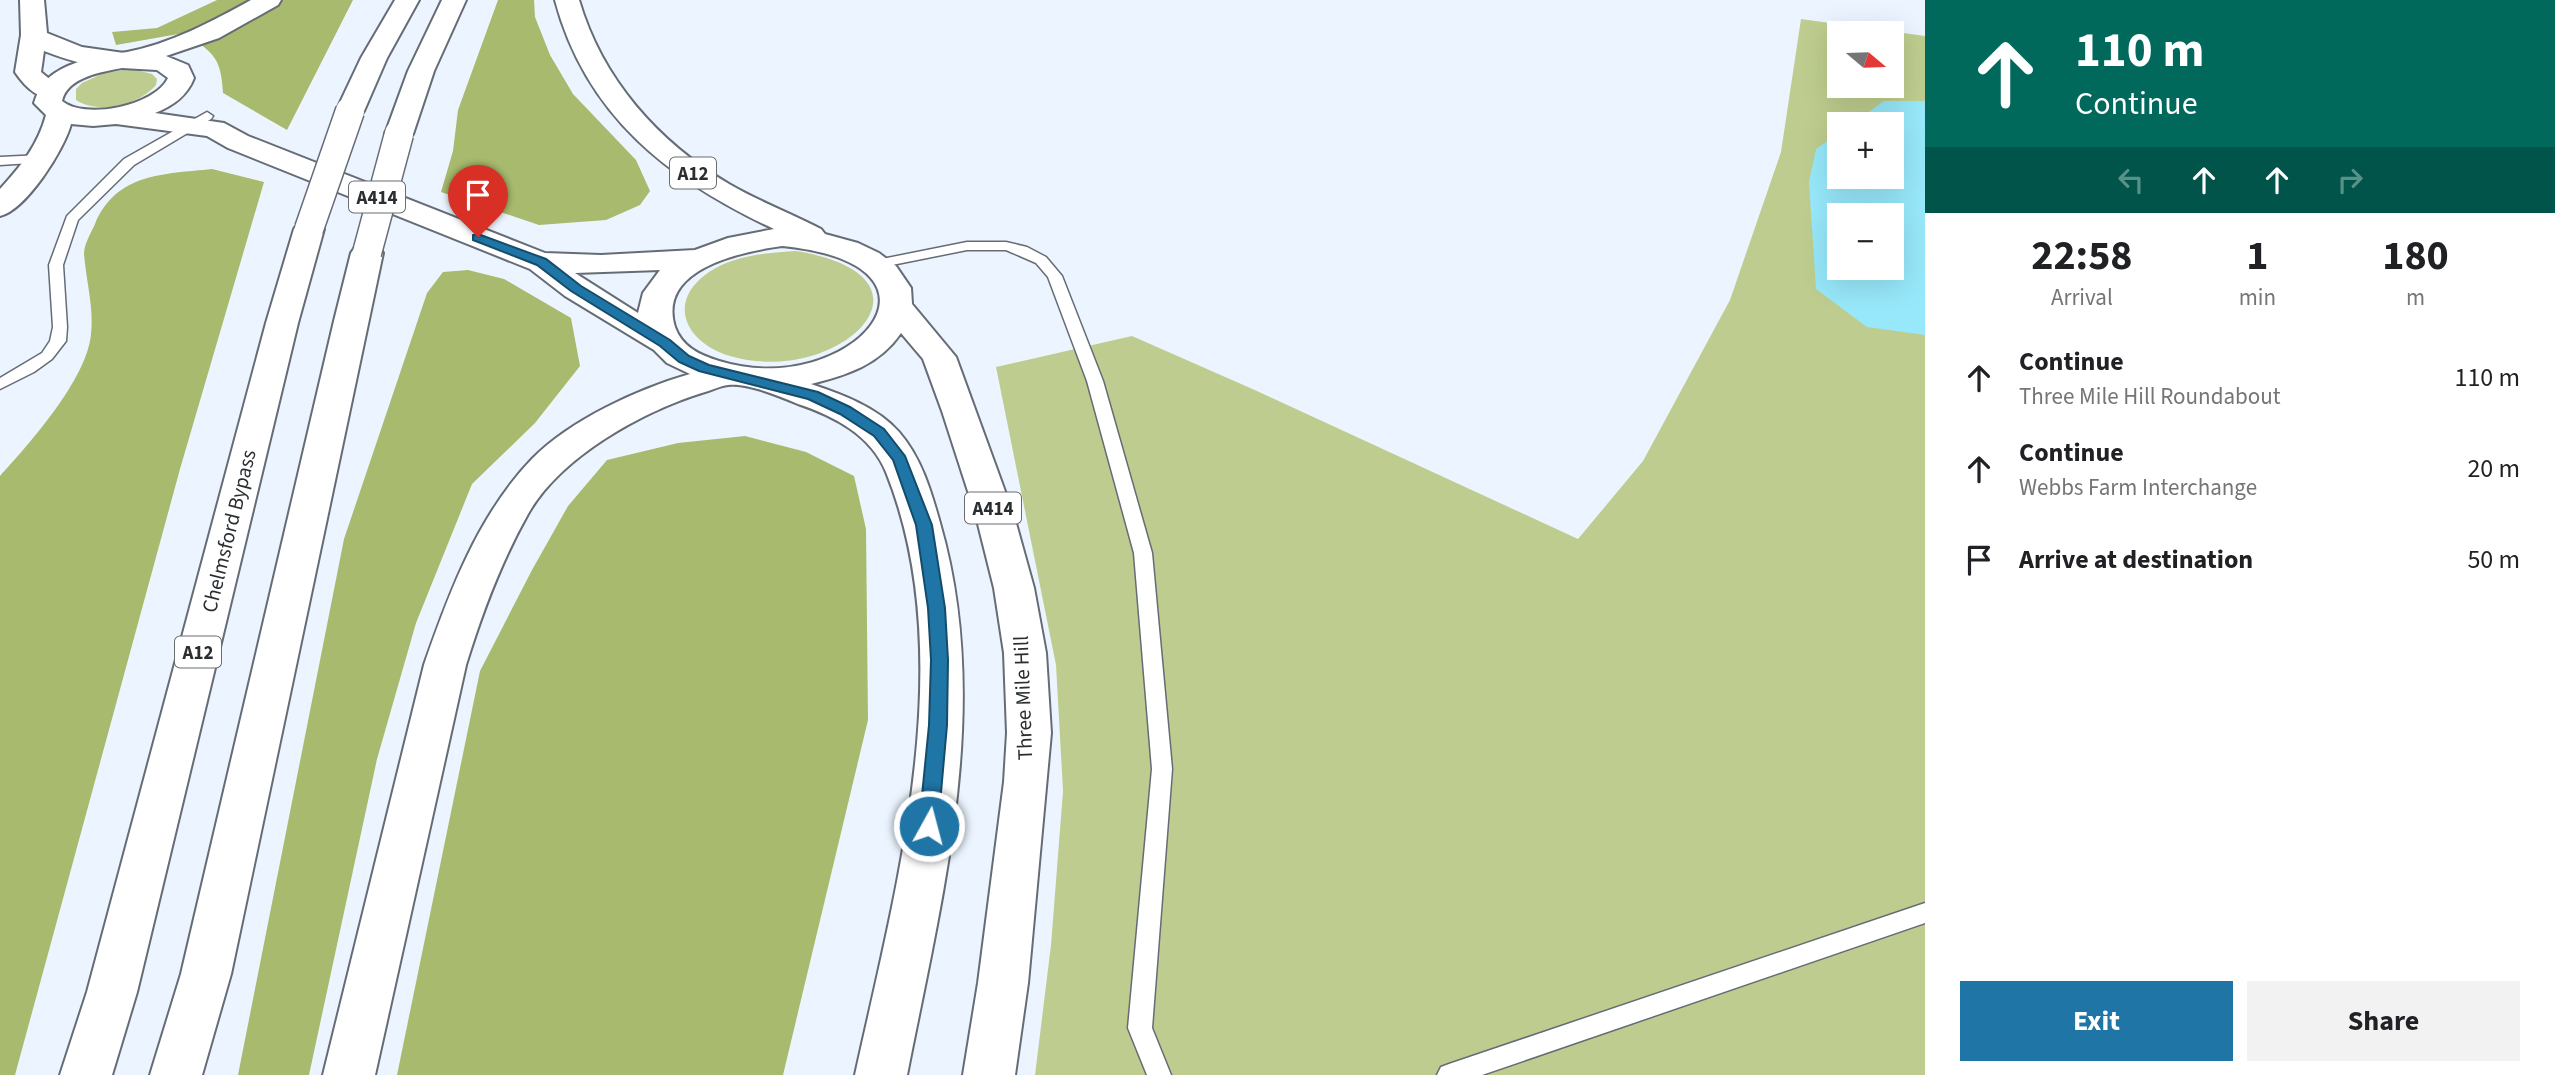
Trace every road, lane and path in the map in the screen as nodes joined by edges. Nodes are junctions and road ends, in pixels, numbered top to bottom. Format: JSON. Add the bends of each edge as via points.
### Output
{"nodes":[{"id":1,"x":32,"y":0,"type":"edge"},
{"id":2,"x":269,"y":0,"type":"edge"},
{"id":3,"x":407,"y":0,"type":"edge"},
{"id":4,"x":454,"y":0,"type":"edge"},
{"id":5,"x":567,"y":0,"type":"edge"},
{"id":6,"x":34,"y":37,"type":"junction"},
{"id":7,"x":125,"y":60,"type":"junction"},
{"id":8,"x":179,"y":82,"type":"junction"},
{"id":9,"x":56,"y":103,"type":"junction"},
{"id":10,"x":117,"y":116,"type":"junction"},
{"id":11,"x":203,"y":123,"type":"junction"},
{"id":12,"x":42,"y":159,"type":"junction"},
{"id":13,"x":0,"y":161,"type":"edge"},
{"id":14,"x":0,"y":206,"type":"edge"},
{"id":15,"x":821,"y":240,"type":"junction"},
{"id":16,"x":696,"y":259,"type":"junction"},
{"id":17,"x":541,"y":262,"type":"junction"},
{"id":18,"x":877,"y":264,"type":"junction"},
{"id":19,"x":896,"y":305,"type":"junction"},
{"id":20,"x":665,"y":343,"type":"junction"},
{"id":21,"x":740,"y":376,"type":"junction"},
{"id":22,"x":0,"y":384,"type":"edge"},
{"id":23,"x":1925,"y":913,"type":"edge"},
{"id":24,"x":86,"y":1075,"type":"edge"},
{"id":25,"x":176,"y":1075,"type":"edge"},
{"id":26,"x":349,"y":1075,"type":"edge"},
{"id":27,"x":881,"y":1075,"type":"edge"},
{"id":28,"x":989,"y":1075,"type":"edge"},
{"id":29,"x":1159,"y":1075,"type":"edge"},
{"id":30,"x":1450,"y":1075,"type":"edge"}],
"edges":[{"from":1,"to":6,"type":"main road"},
{"from":2,"to":7,"type":"main road","via":[[210,33]]},
{"from":3,"to":24,"type":"main road","name":"Chelmsford Bypass","number":"A12","bridge":true,"via":[[350,111],[309,229],[112,992]]},
{"from":4,"to":25,"type":"main road","bridge":true,"via":[[421,71],[399,134],[367,253],[206,974]]},
{"from":5,"to":15,"type":"main road","number":"A12","via":[[572,27],[595,67],[650,139],[704,182]]},
{"from":6,"to":7,"type":"main road","via":[[58,50]]},
{"from":6,"to":9,"type":"main road","via":[[26,68]]},
{"from":7,"to":8,"type":"main road","via":[[166,63],[176,69]]},
{"from":7,"to":9,"type":"main road","via":[[81,71],[58,84]]},
{"from":8,"to":10,"type":"main road","via":[[155,104]]},
{"from":8,"to":11,"type":"main road","number":"A414"},
{"from":9,"to":10,"type":"main road","via":[[89,118]]},
{"from":9,"to":12,"type":"main road","via":[[54,141]]},
{"from":10,"to":11,"type":"main road","number":"A414"},
{"from":11,"to":17,"type":"main road","number":"A414","via":[[238,142]]},
{"from":11,"to":22,"type":"lane","via":[[129,162],[72,219],[56,265],[58,341],[47,356]]},
{"from":12,"to":13,"type":"lane"},
{"from":12,"to":14,"type":"main road"},
{"from":15,"to":16,"type":"main road","via":[[782,237],[747,241]]},
{"from":15,"to":18,"type":"main road","via":[[852,249]]},
{"from":16,"to":17,"type":"main road","number":"A414"},
{"from":16,"to":20,"type":"main road","via":[[676,272],[654,308]]},
{"from":17,"to":20,"type":"main road","number":"A414"},
{"from":18,"to":19,"type":"main road","via":[[893,285]]},
{"from":18,"to":29,"type":"lane","via":[[988,244],[1032,255],[1055,276],[1096,382],[1143,553],[1162,769],[1140,1028]]},
{"from":19,"to":21,"type":"main road","via":[[884,334],[846,362],[801,376]]},
{"from":19,"to":28,"type":"main road","name":"Three Mile Hill","number":"A414","via":[[939,357],[960,411],[995,516],[1025,653],[1025,795]]},
{"from":20,"to":21,"type":"main road","via":[[684,359]]},
{"from":21,"to":26,"type":"main road","via":[[670,391],[600,425],[546,466],[513,506],[466,601],[445,665]]},
{"from":21,"to":27,"type":"main road","via":[[813,396],[879,433],[900,459],[931,558],[940,660],[932,803],[919,897]]},
{"from":23,"to":30,"type":"lane"}]}
